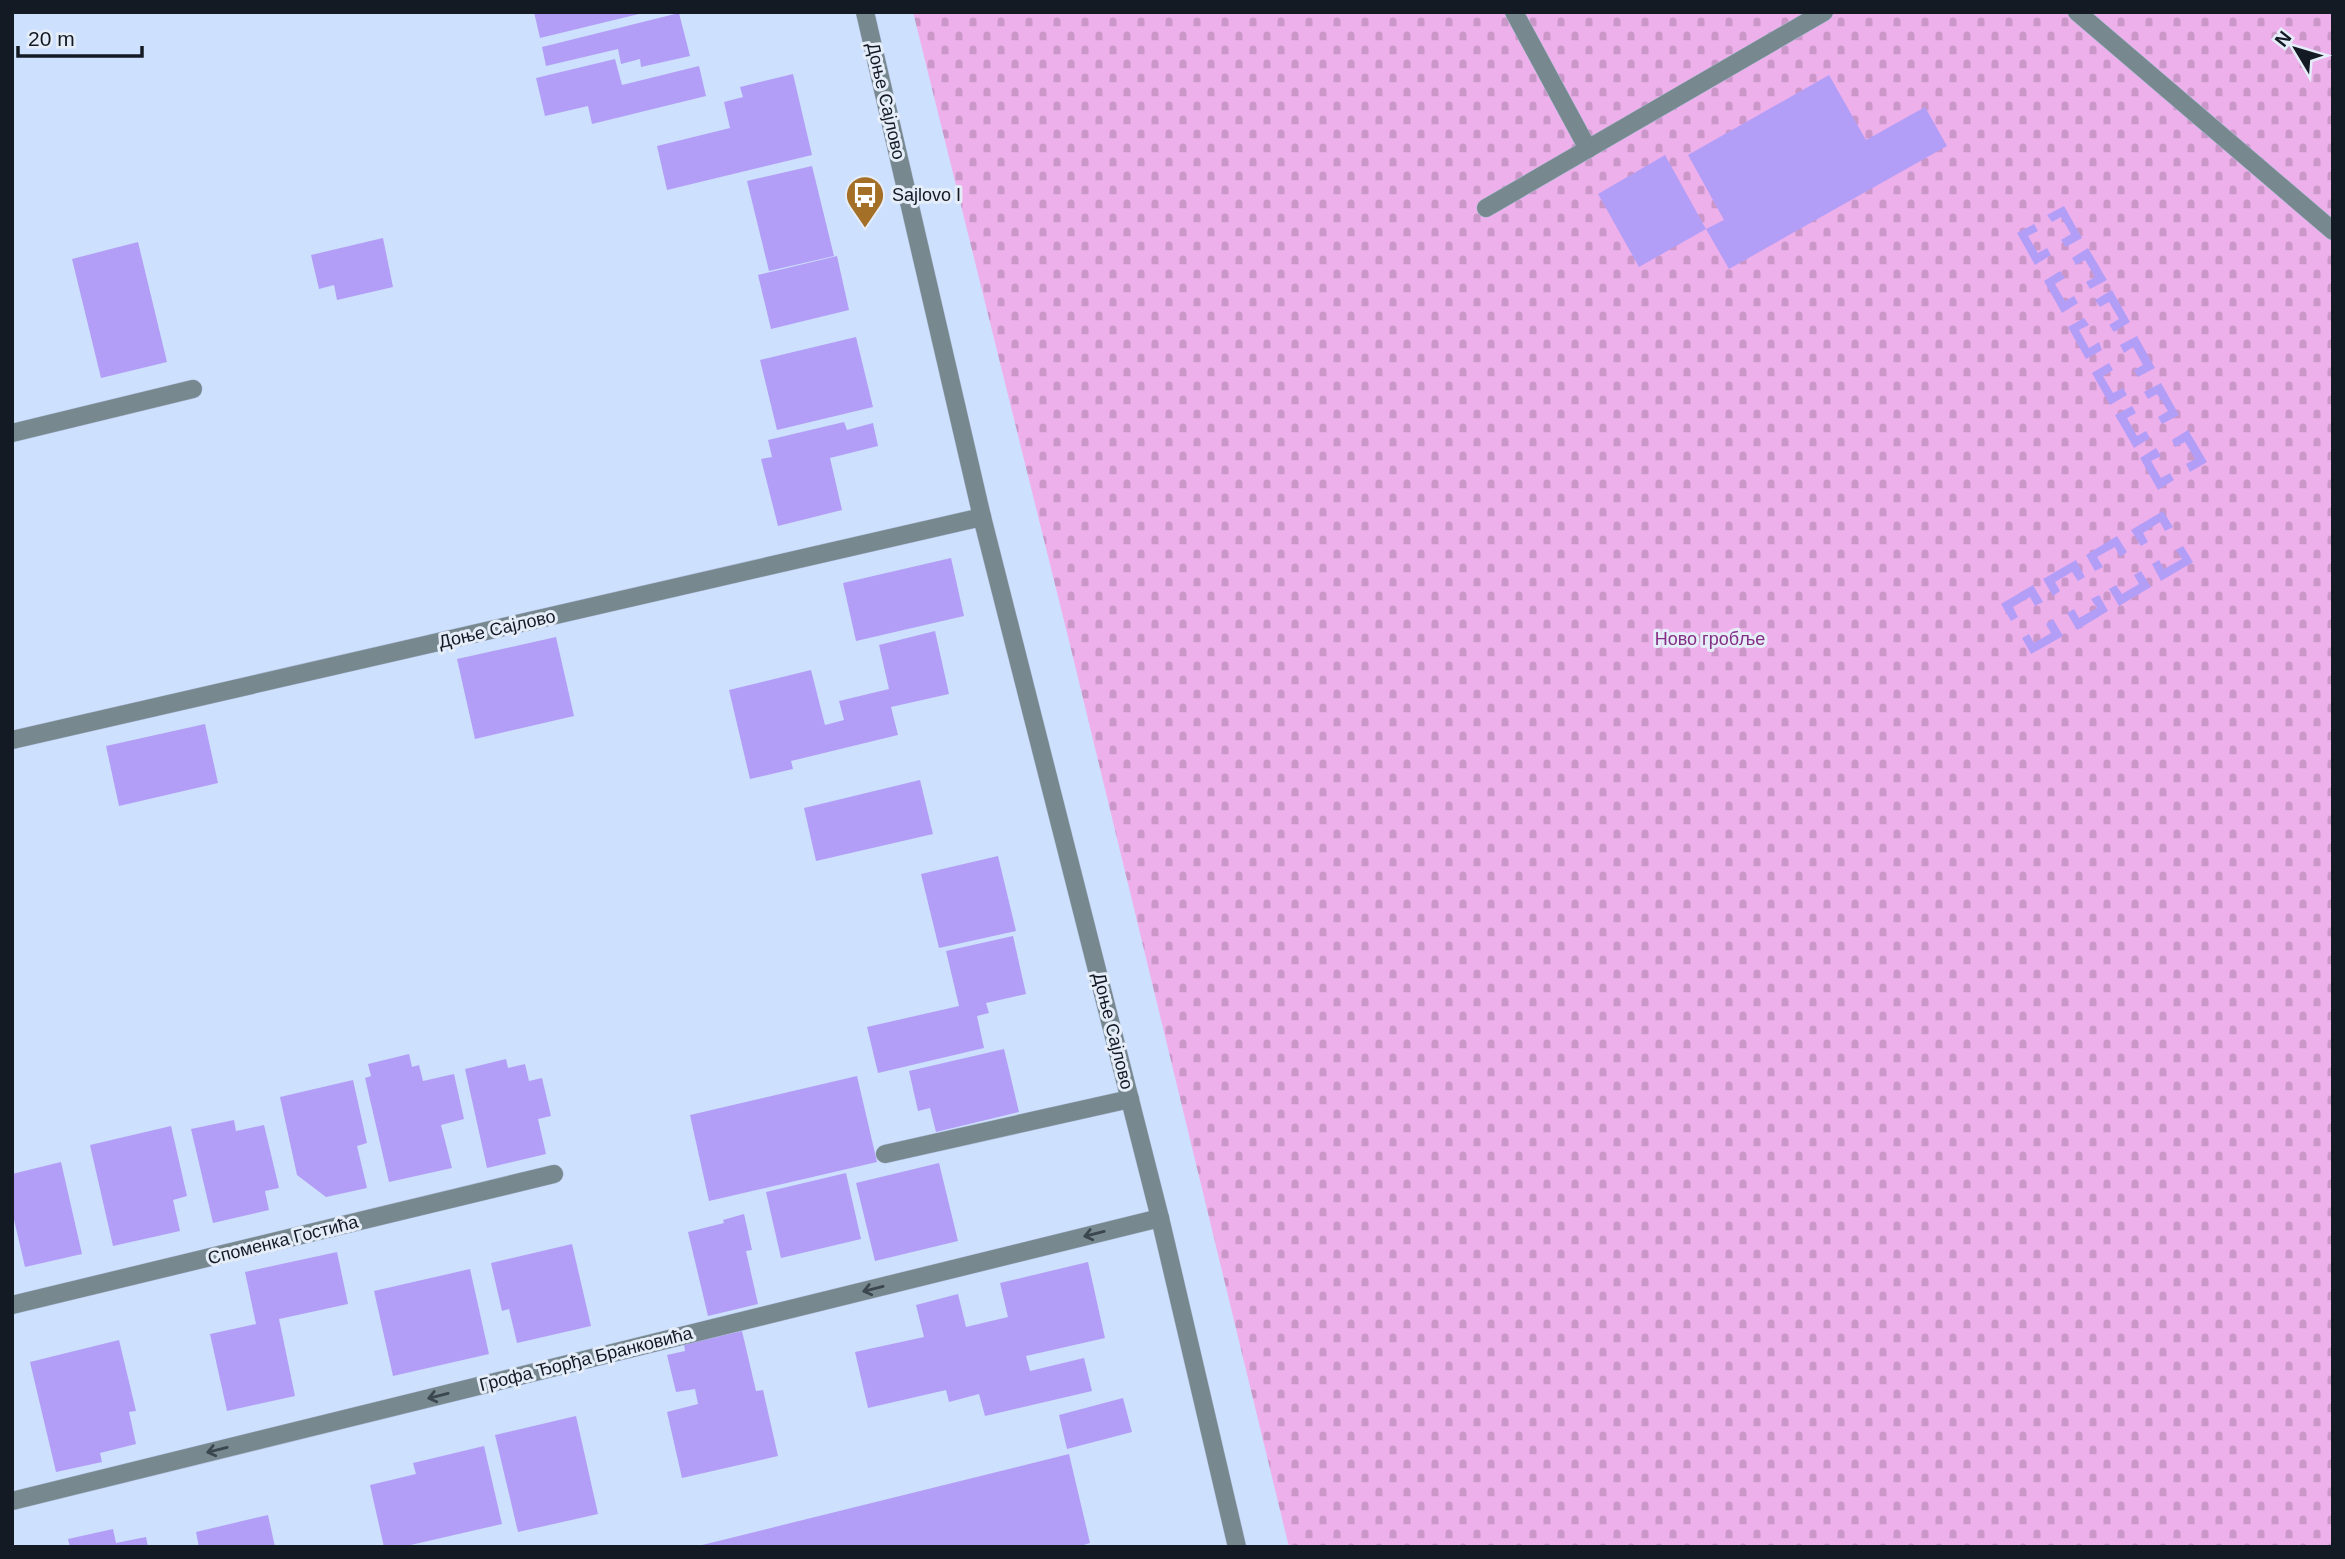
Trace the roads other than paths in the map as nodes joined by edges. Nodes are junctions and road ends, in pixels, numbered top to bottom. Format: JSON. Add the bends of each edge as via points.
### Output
{"nodes":[{"id":1,"x":865,"y":12,"type":"edge"},
{"id":2,"x":1514,"y":12,"type":"edge"},
{"id":3,"x":1824,"y":12,"type":"edge"},
{"id":4,"x":2077,"y":12,"type":"edge"},
{"id":5,"x":1588,"y":149,"type":"junction"},
{"id":6,"x":1486,"y":208,"type":"dead end"},
{"id":7,"x":2333,"y":231,"type":"edge"},
{"id":8,"x":193,"y":389,"type":"dead end"},
{"id":9,"x":12,"y":433,"type":"edge"},
{"id":10,"x":982,"y":517,"type":"junction"},
{"id":11,"x":12,"y":740,"type":"edge"},
{"id":12,"x":1130,"y":1099,"type":"junction"},
{"id":13,"x":885,"y":1154,"type":"dead end"},
{"id":14,"x":554,"y":1174,"type":"dead end"},
{"id":15,"x":1160,"y":1218,"type":"junction"},
{"id":16,"x":12,"y":1305,"type":"edge"},
{"id":17,"x":12,"y":1501,"type":"edge"},
{"id":18,"x":1237,"y":1547,"type":"edge"}],
"edges":[{"from":1,"to":10,"type":"street","name":"Доње Сајлово"},
{"from":2,"to":5,"type":"street"},
{"from":3,"to":5,"type":"street"},
{"from":4,"to":7,"type":"street"},
{"from":5,"to":6,"type":"street"},
{"from":8,"to":9,"type":"street"},
{"from":10,"to":11,"type":"street","name":"Доње Сајлово"},
{"from":10,"to":12,"type":"street","name":"Доње Сајлово"},
{"from":12,"to":13,"type":"street"},
{"from":12,"to":15,"type":"street","name":"Доње Сајлово"},
{"from":14,"to":16,"type":"street","name":"Споменка Гостића"},
{"from":15,"to":17,"type":"street","name":"Грофа Ђорђа Бранковића","one_way":true},
{"from":15,"to":18,"type":"street","name":"Доње Сајлово"}]}
